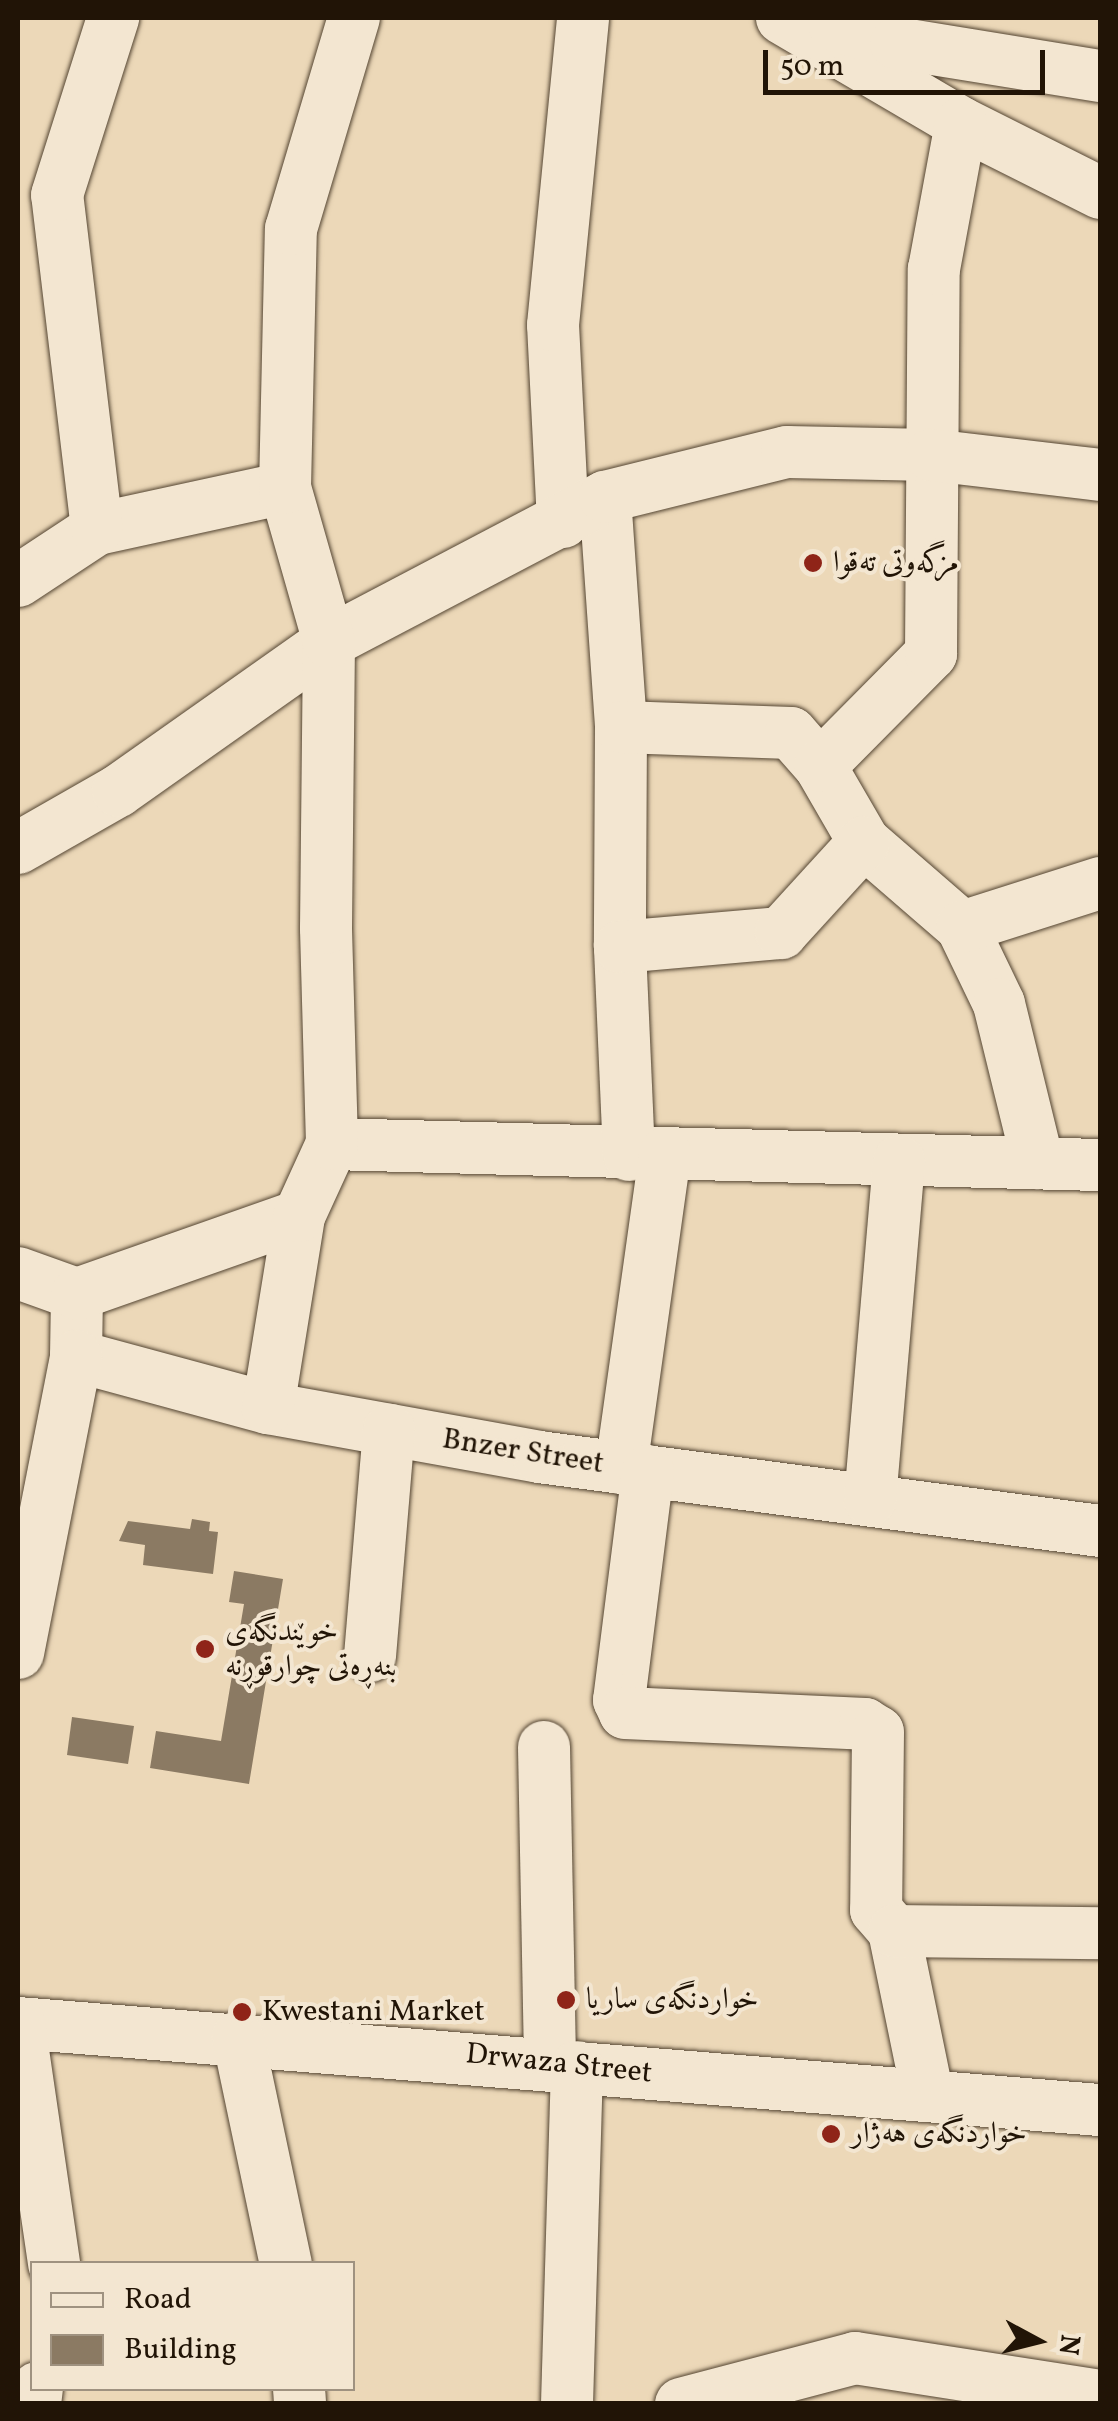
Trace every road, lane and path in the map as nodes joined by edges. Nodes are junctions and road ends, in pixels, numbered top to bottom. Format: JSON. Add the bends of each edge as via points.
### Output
{"nodes":[{"id":1,"x":113,"y":18,"type":"edge"},
{"id":2,"x":354,"y":18,"type":"edge"},
{"id":3,"x":584,"y":18,"type":"edge"},
{"id":4,"x":782,"y":18,"type":"edge"},
{"id":5,"x":809,"y":18,"type":"edge"},
{"id":6,"x":949,"y":52,"type":"junction"},
{"id":7,"x":1100,"y":76,"type":"edge"},
{"id":8,"x":952,"y":116,"type":"junction"},
{"id":9,"x":1100,"y":193,"type":"edge"},
{"id":10,"x":931,"y":455,"type":"junction"},
{"id":11,"x":1100,"y":476,"type":"edge"},
{"id":12,"x":285,"y":488,"type":"junction"},
{"id":13,"x":584,"y":510,"type":"junction"},
{"id":14,"x":97,"y":529,"type":"junction"},
{"id":15,"x":18,"y":580,"type":"edge"},
{"id":16,"x":329,"y":642,"type":"junction"},
{"id":17,"x":621,"y":727,"type":"junction"},
{"id":18,"x":820,"y":766,"type":"junction"},
{"id":19,"x":864,"y":842,"type":"junction"},
{"id":20,"x":18,"y":848,"type":"edge"},
{"id":21,"x":1100,"y":883,"type":"edge"},
{"id":22,"x":962,"y":927,"type":"junction"},
{"id":23,"x":620,"y":947,"type":"junction"},
{"id":24,"x":332,"y":1144,"type":"junction"},
{"id":25,"x":647,"y":1154,"type":"junction"},
{"id":26,"x":899,"y":1161,"type":"junction"},
{"id":27,"x":1038,"y":1163,"type":"junction"},
{"id":28,"x":1100,"y":1165,"type":"edge"},
{"id":29,"x":299,"y":1216,"type":"junction"},
{"id":30,"x":18,"y":1273,"type":"edge"},
{"id":31,"x":76,"y":1294,"type":"junction"},
{"id":32,"x":76,"y":1356,"type":"junction"},
{"id":33,"x":268,"y":1408,"type":"junction"},
{"id":34,"x":389,"y":1430,"type":"junction"},
{"id":35,"x":634,"y":1469,"type":"junction"},
{"id":36,"x":870,"y":1500,"type":"junction"},
{"id":37,"x":1100,"y":1532,"type":"edge"},
{"id":38,"x":18,"y":1653,"type":"edge"},
{"id":39,"x":370,"y":1656,"type":"dead end"},
{"id":40,"x":544,"y":1747,"type":"dead end"},
{"id":41,"x":894,"y":1931,"type":"junction"},
{"id":42,"x":1100,"y":1933,"type":"edge"},
{"id":43,"x":18,"y":2023,"type":"edge"},
{"id":44,"x":238,"y":2038,"type":"junction"},
{"id":45,"x":564,"y":2064,"type":"junction"},
{"id":46,"x":928,"y":2096,"type":"junction"},
{"id":47,"x":1100,"y":2110,"type":"edge"},
{"id":48,"x":54,"y":2261,"type":"edge"},
{"id":49,"x":285,"y":2261,"type":"edge"},
{"id":50,"x":858,"y":2381,"type":"edge"},
{"id":51,"x":1100,"y":2396,"type":"edge"},
{"id":52,"x":567,"y":2404,"type":"edge"},
{"id":53,"x":680,"y":2404,"type":"edge"}],
"edges":[{"from":1,"to":14,"type":"street","via":[[56,195]]},
{"from":2,"to":12,"type":"street","via":[[291,230]]},
{"from":3,"to":13,"type":"street","via":[[552,324]]},
{"from":4,"to":8,"type":"street"},
{"from":5,"to":6,"type":"street"},
{"from":6,"to":7,"type":"street"},
{"from":6,"to":8,"type":"street"},
{"from":8,"to":9,"type":"street"},
{"from":8,"to":10,"type":"street","via":[[934,269]]},
{"from":10,"to":11,"type":"street"},
{"from":10,"to":13,"type":"street","via":[[787,452]]},
{"from":10,"to":18,"type":"street","via":[[931,654]]},
{"from":12,"to":14,"type":"street"},
{"from":12,"to":16,"type":"street"},
{"from":13,"to":16,"type":"street"},
{"from":13,"to":17,"type":"street"},
{"from":14,"to":15,"type":"street"},
{"from":16,"to":20,"type":"street","via":[[118,791]]},
{"from":16,"to":24,"type":"street"},
{"from":17,"to":18,"type":"street","via":[[791,733]]},
{"from":17,"to":23,"type":"street"},
{"from":18,"to":19,"type":"street"},
{"from":19,"to":22,"type":"street"},
{"from":19,"to":23,"type":"street","via":[[781,933]]},
{"from":21,"to":22,"type":"street"},
{"from":22,"to":27,"type":"street","via":[[1000,1004]]},
{"from":23,"to":25,"type":"street"},
{"from":24,"to":25,"type":"street"},
{"from":24,"to":29,"type":"street"},
{"from":25,"to":26,"type":"street"},
{"from":25,"to":35,"type":"street"},
{"from":26,"to":27,"type":"street"},
{"from":26,"to":36,"type":"street"},
{"from":27,"to":28,"type":"street"},
{"from":29,"to":31,"type":"street"},
{"from":29,"to":33,"type":"street"},
{"from":30,"to":31,"type":"street"},
{"from":31,"to":32,"type":"street"},
{"from":32,"to":33,"type":"street","name":"Bnzer Street"},
{"from":32,"to":38,"type":"street"},
{"from":33,"to":34,"type":"street","name":"Bnzer Street"},
{"from":34,"to":35,"type":"street","name":"Bnzer Street"},
{"from":34,"to":39,"type":"street"},
{"from":35,"to":36,"type":"street","name":"Bnzer Street"},
{"from":35,"to":41,"type":"street","via":[[619,1700],[625,1713],[865,1724],[878,1732],[876,1910]]},
{"from":36,"to":37,"type":"street","name":"Bnzer Street"},
{"from":40,"to":45,"type":"street"},
{"from":41,"to":42,"type":"street"},
{"from":41,"to":46,"type":"street"},
{"from":43,"to":44,"type":"street","name":"Drwaza Street"},
{"from":43,"to":48,"type":"street"},
{"from":44,"to":45,"type":"street","name":"Drwaza Street"},
{"from":44,"to":49,"type":"street"},
{"from":45,"to":46,"type":"street","name":"Drwaza Street"},
{"from":45,"to":52,"type":"street"},
{"from":46,"to":47,"type":"street","name":"Drwaza Street"},
{"from":50,"to":51,"type":"street"},
{"from":50,"to":53,"type":"street"}]}
